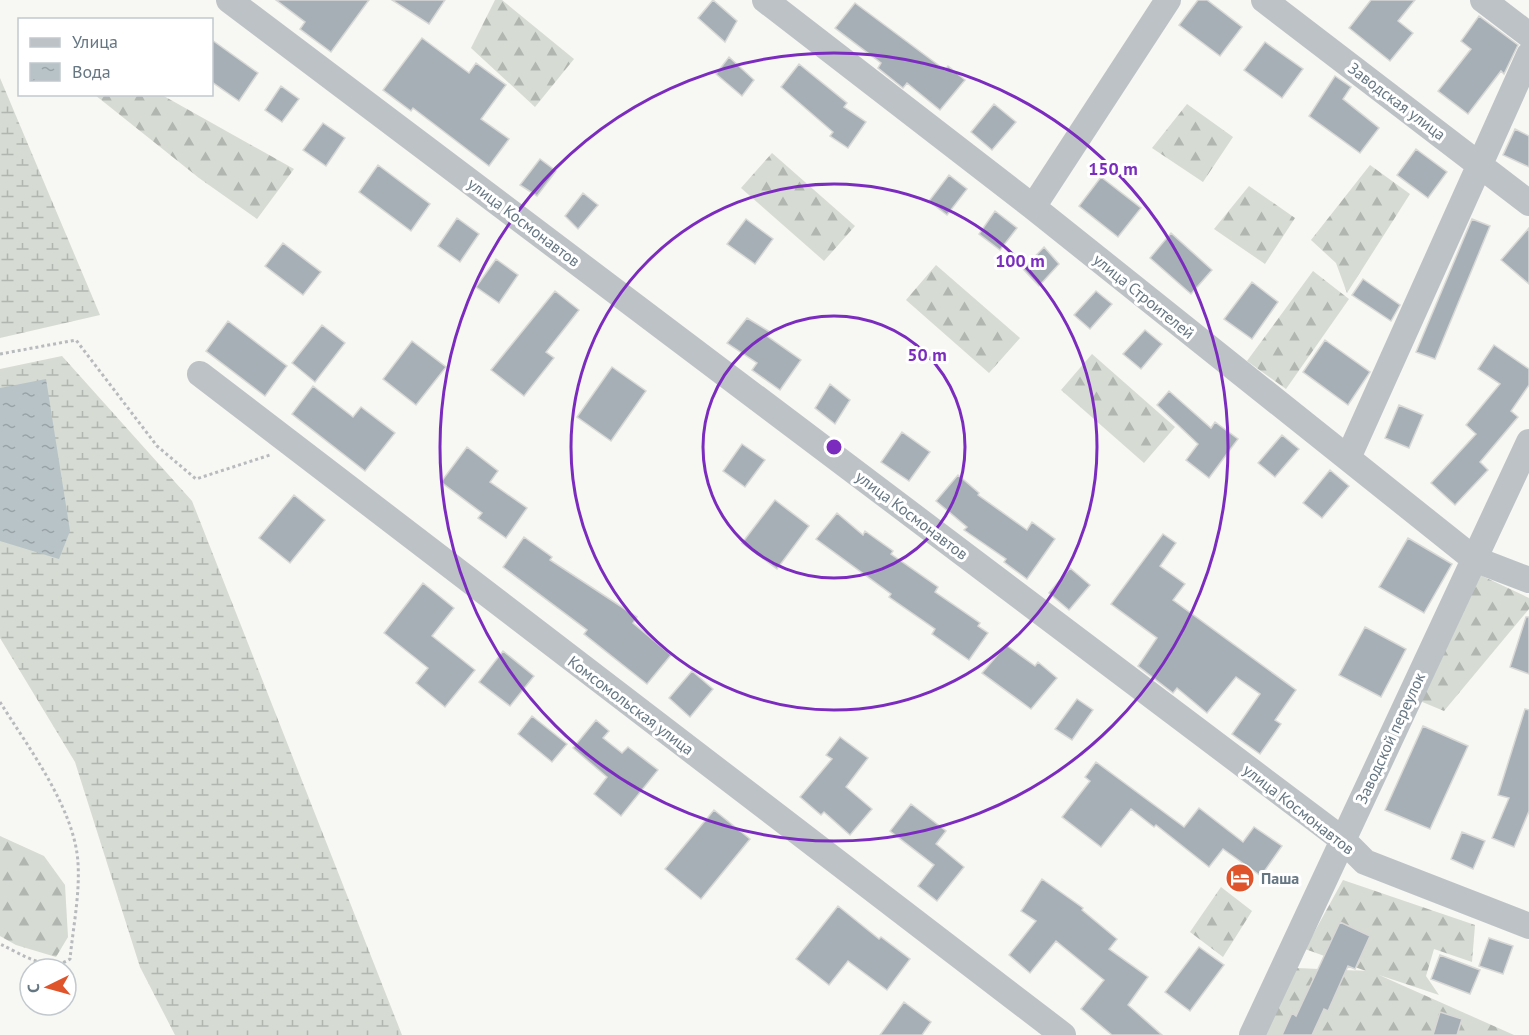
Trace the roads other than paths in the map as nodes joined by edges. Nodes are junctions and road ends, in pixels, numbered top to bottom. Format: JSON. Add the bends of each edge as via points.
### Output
{"nodes":[{"id":1,"x":230,"y":0,"type":"edge"},
{"id":2,"x":765,"y":0,"type":"edge"},
{"id":3,"x":1168,"y":0,"type":"edge"},
{"id":4,"x":1264,"y":0,"type":"edge"},
{"id":5,"x":1483,"y":0,"type":"edge"},
{"id":6,"x":1529,"y":35,"type":"edge"},
{"id":7,"x":1529,"y":55,"type":"edge"},
{"id":8,"x":1480,"y":165,"type":"junction"},
{"id":9,"x":1529,"y":203,"type":"edge"},
{"id":10,"x":1033,"y":207,"type":"junction"},
{"id":11,"x":200,"y":374,"type":"dead end"},
{"id":12,"x":1529,"y":442,"type":"edge"},
{"id":13,"x":1348,"y":458,"type":"junction"},
{"id":14,"x":1474,"y":559,"type":"junction"},
{"id":15,"x":1529,"y":580,"type":"edge"},
{"id":16,"x":1343,"y":840,"type":"junction"},
{"id":17,"x":1529,"y":926,"type":"edge"},
{"id":18,"x":1063,"y":1035,"type":"edge"},
{"id":19,"x":1252,"y":1035,"type":"edge"}],
"edges":[{"from":1,"to":16,"type":"street","name":"улица Космонавтов"},
{"from":2,"to":10,"type":"street","name":"улица Строителей"},
{"from":3,"to":10,"type":"street"},
{"from":4,"to":8,"type":"street","name":"Заводская улица"},
{"from":5,"to":6,"type":"street"},
{"from":7,"to":8,"type":"street"},
{"from":8,"to":9,"type":"street","name":"Заводская улица"},
{"from":8,"to":13,"type":"street"},
{"from":10,"to":13,"type":"street","name":"улица Строителей"},
{"from":11,"to":18,"type":"street","name":"Комсомольская улица"},
{"from":12,"to":14,"type":"street","name":"Заводской переулок"},
{"from":13,"to":14,"type":"street","name":"улица Строителей"},
{"from":14,"to":15,"type":"street","name":"улица Строителей"},
{"from":14,"to":16,"type":"street","name":"Заводской переулок"},
{"from":16,"to":17,"type":"street","name":"улица Космонавтов","via":[[1365,862]]},
{"from":16,"to":19,"type":"street","name":"Заводской переулок"}]}
